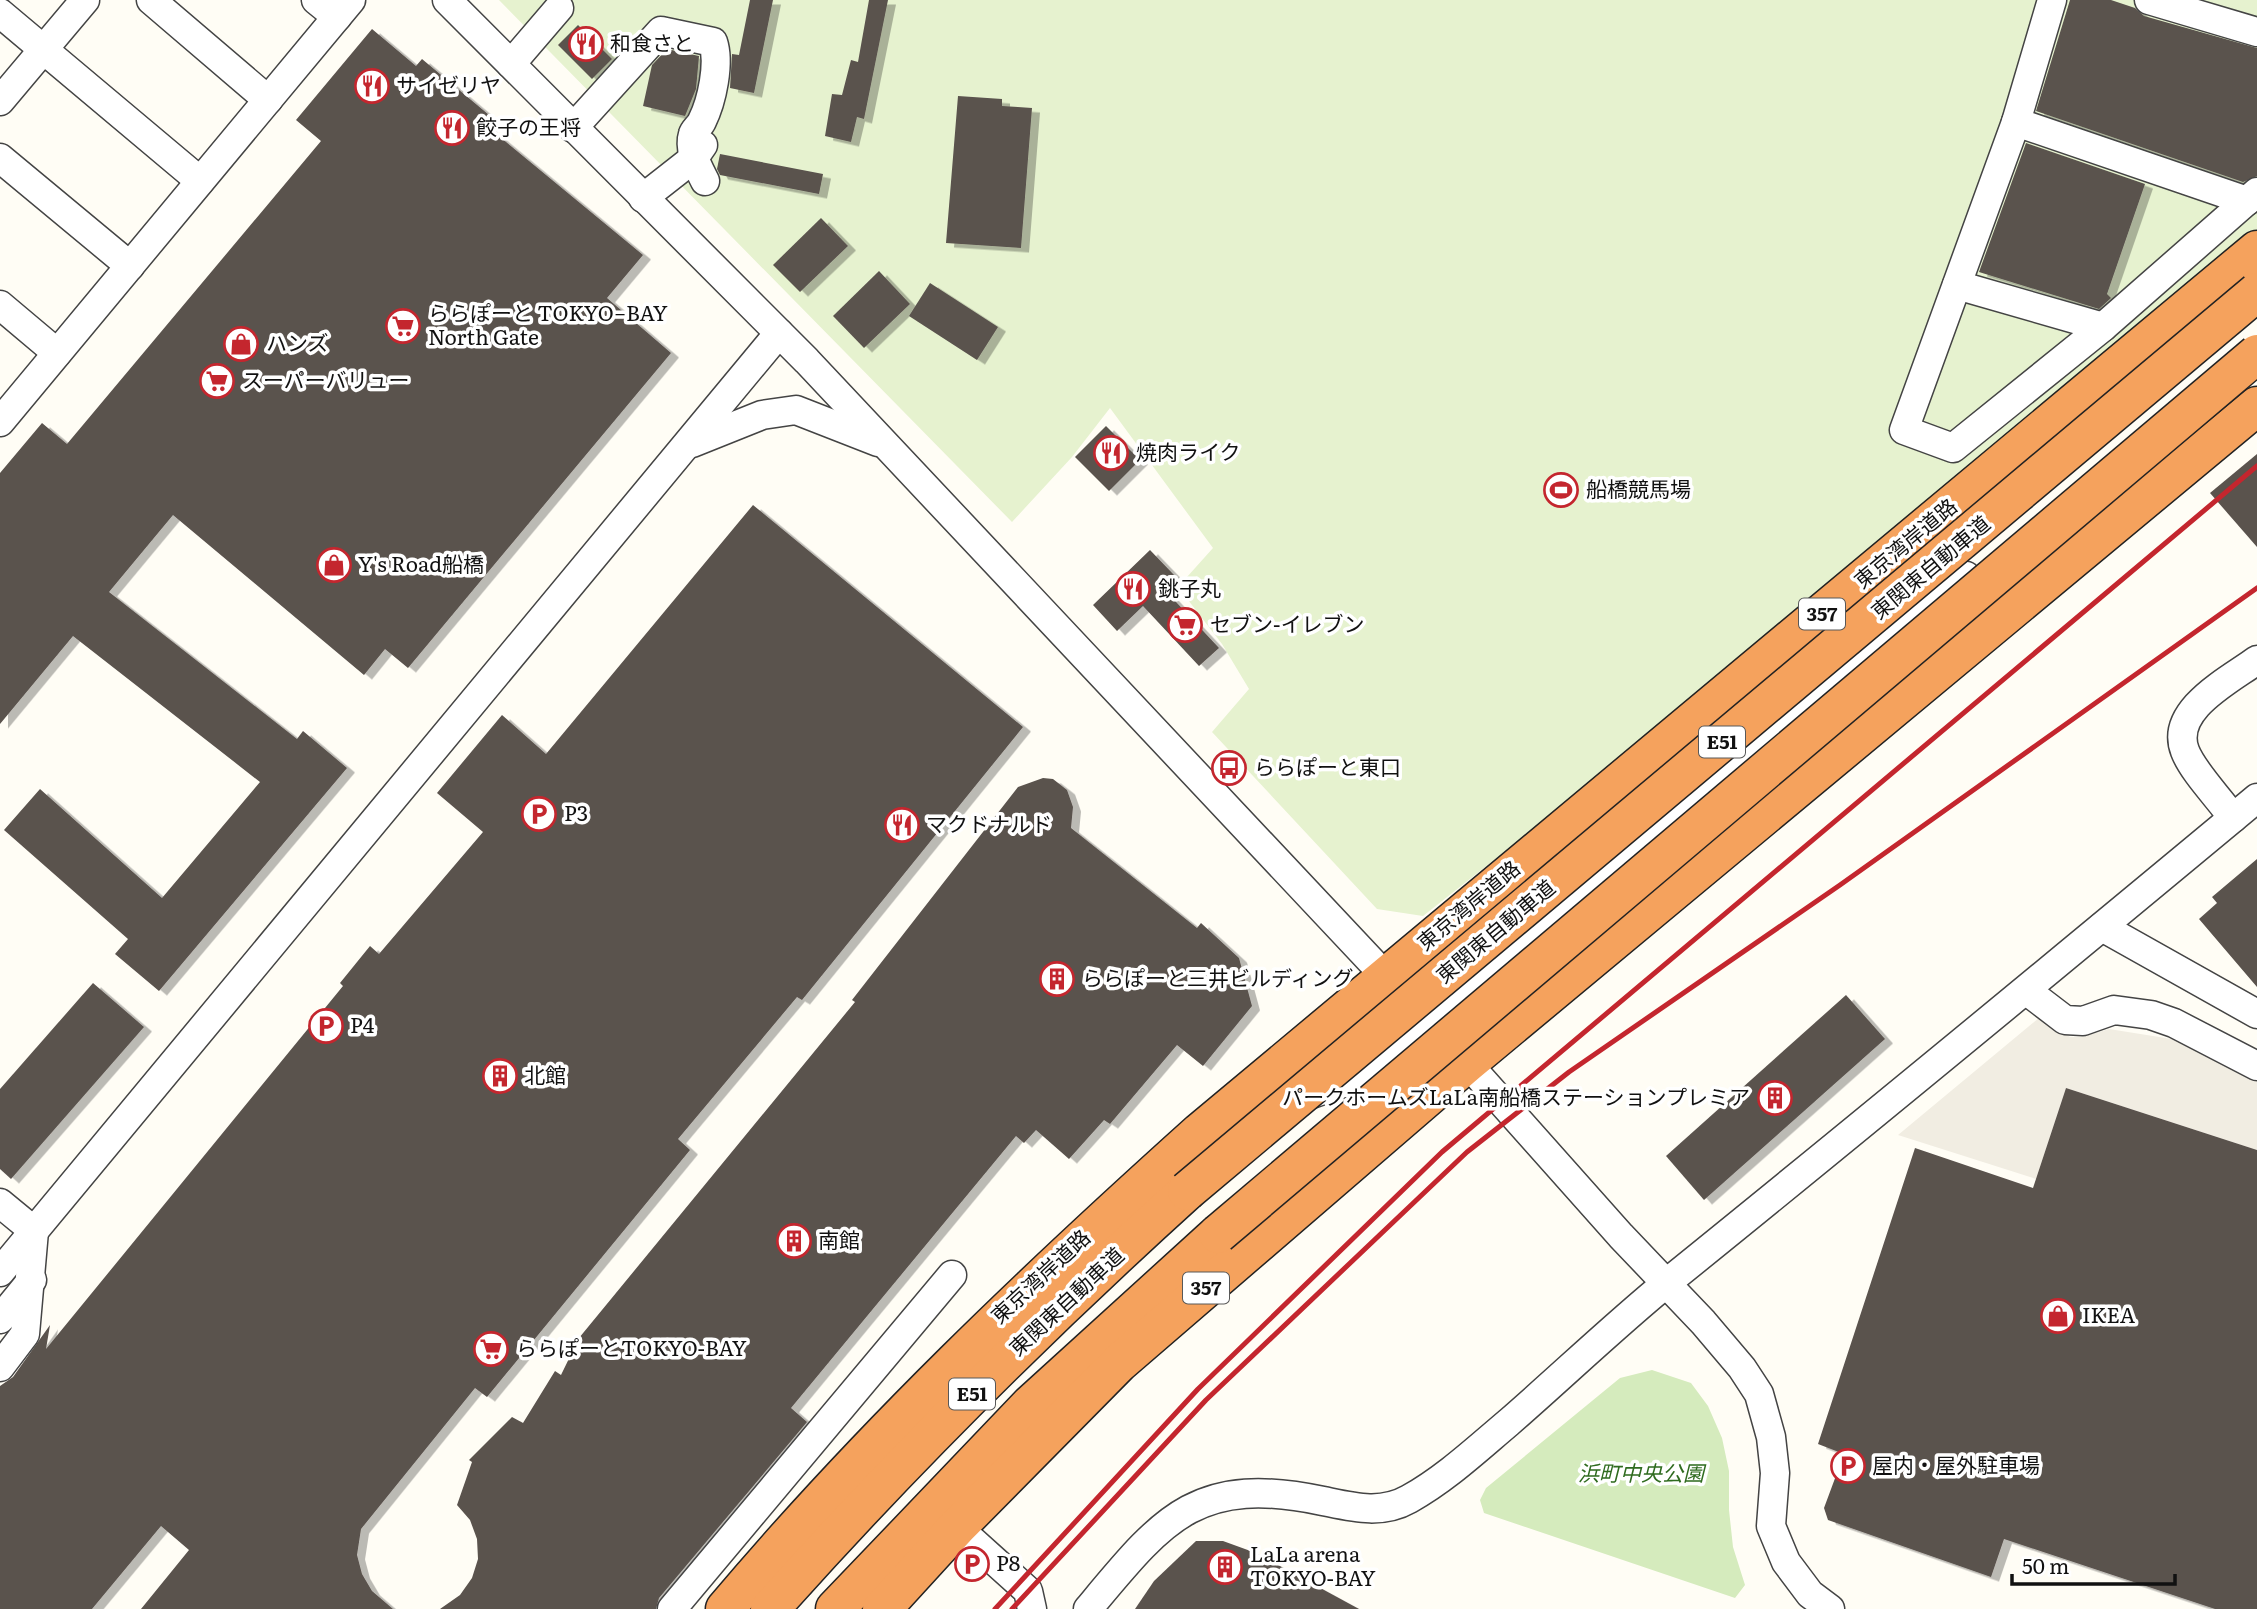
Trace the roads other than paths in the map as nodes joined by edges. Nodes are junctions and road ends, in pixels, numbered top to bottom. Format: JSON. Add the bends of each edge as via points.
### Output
{"nodes":[{"id":1,"x":85,"y":0,"type":"edge"},
{"id":2,"x":151,"y":0,"type":"edge"},
{"id":3,"x":447,"y":0,"type":"edge"},
{"id":4,"x":2052,"y":0,"type":"edge"},
{"id":5,"x":2149,"y":0,"type":"edge"},
{"id":6,"x":335,"y":6,"type":"edge"},
{"id":7,"x":559,"y":8,"type":"dead end"},
{"id":8,"x":0,"y":13,"type":"edge"},
{"id":9,"x":2257,"y":32,"type":"edge"},
{"id":10,"x":650,"y":36,"type":"dead end"},
{"id":11,"x":43,"y":50,"type":"junction"},
{"id":12,"x":511,"y":64,"type":"junction"},
{"id":13,"x":268,"y":100,"type":"junction"},
{"id":14,"x":0,"y":101,"type":"edge"},
{"id":15,"x":2016,"y":122,"type":"junction"},
{"id":16,"x":568,"y":123,"type":"junction"},
{"id":17,"x":710,"y":130,"type":"dead end"},
{"id":18,"x":0,"y":158,"type":"edge"},
{"id":19,"x":699,"y":169,"type":"junction"},
{"id":20,"x":200,"y":181,"type":"junction"},
{"id":21,"x":2252,"y":196,"type":"edge"},
{"id":22,"x":643,"y":198,"type":"junction"},
{"id":23,"x":2257,"y":250,"type":"edge"},
{"id":24,"x":130,"y":266,"type":"junction"},
{"id":25,"x":1957,"y":285,"type":"junction"},
{"id":26,"x":2257,"y":292,"type":"edge"},
{"id":27,"x":0,"y":305,"type":"edge"},
{"id":28,"x":2103,"y":327,"type":"junction"},
{"id":29,"x":779,"y":333,"type":"junction"},
{"id":30,"x":57,"y":353,"type":"junction"},
{"id":31,"x":2257,"y":354,"type":"edge"},
{"id":32,"x":2257,"y":406,"type":"edge"},
{"id":33,"x":0,"y":422,"type":"edge"},
{"id":34,"x":2223,"y":435,"type":"junction"},
{"id":35,"x":690,"y":444,"type":"junction"},
{"id":36,"x":886,"y":445,"type":"junction"},
{"id":37,"x":2257,"y":660,"type":"edge"},
{"id":38,"x":2257,"y":799,"type":"edge"},
{"id":39,"x":2233,"y":818,"type":"junction"},
{"id":40,"x":2102,"y":927,"type":"junction"},
{"id":41,"x":1385,"y":976,"type":"junction"},
{"id":42,"x":2027,"y":991,"type":"junction"},
{"id":43,"x":2257,"y":1014,"type":"edge"},
{"id":44,"x":1426,"y":1021,"type":"junction"},
{"id":45,"x":1467,"y":1063,"type":"junction"},
{"id":46,"x":2257,"y":1066,"type":"edge"},
{"id":47,"x":1140,"y":1186,"type":"junction"},
{"id":48,"x":0,"y":1203,"type":"edge"},
{"id":49,"x":34,"y":1231,"type":"junction"},
{"id":50,"x":0,"y":1272,"type":"edge"},
{"id":51,"x":952,"y":1275,"type":"dead end"},
{"id":52,"x":32,"y":1280,"type":"junction"},
{"id":53,"x":1666,"y":1284,"type":"junction"},
{"id":54,"x":0,"y":1319,"type":"edge"},
{"id":55,"x":0,"y":1367,"type":"edge"},
{"id":56,"x":957,"y":1527,"type":"junction"},
{"id":57,"x":672,"y":1609,"type":"edge"},
{"id":58,"x":725,"y":1609,"type":"edge"},
{"id":59,"x":770,"y":1609,"type":"edge"},
{"id":60,"x":835,"y":1609,"type":"edge"},
{"id":61,"x":882,"y":1609,"type":"edge"},
{"id":62,"x":1032,"y":1609,"type":"edge"},
{"id":63,"x":1088,"y":1609,"type":"edge"},
{"id":64,"x":1830,"y":1609,"type":"edge"}],
"edges":[{"from":1,"to":11,"type":"street"},
{"from":2,"to":13,"type":"street"},
{"from":3,"to":12,"type":"street"},
{"from":4,"to":15,"type":"street"},
{"from":5,"to":9,"type":"street"},
{"from":6,"to":13,"type":"street"},
{"from":7,"to":12,"type":"street"},
{"from":8,"to":11,"type":"street"},
{"from":10,"to":16,"type":"street"},
{"from":11,"to":14,"type":"street"},
{"from":11,"to":20,"type":"street"},
{"from":12,"to":16,"type":"street"},
{"from":13,"to":20,"type":"street"},
{"from":15,"to":21,"type":"street"},
{"from":15,"to":25,"type":"street"},
{"from":16,"to":19,"type":"street","via":[[661,31],[713,42],[717,65],[702,122],[693,134]]},
{"from":16,"to":22,"type":"street"},
{"from":17,"to":19,"type":"street"},
{"from":18,"to":24,"type":"street"},
{"from":19,"to":22,"type":"street"},
{"from":20,"to":24,"type":"street"},
{"from":21,"to":28,"type":"street"},
{"from":22,"to":29,"type":"street"},
{"from":23,"to":41,"type":"highway","name":"東京湾岸道路","number":"357"},
{"from":24,"to":30,"type":"street"},
{"from":25,"to":28,"type":"street"},
{"from":25,"to":28,"type":"street","via":[[1904,430],[1953,448]]},
{"from":26,"to":59,"type":"highway","name":"東関東自動車道","number":"E51","bridge":true,"via":[[1187,1191],[983,1382]]},
{"from":27,"to":30,"type":"street"},
{"from":29,"to":35,"type":"street"},
{"from":29,"to":36,"type":"street"},
{"from":30,"to":33,"type":"street"},
{"from":31,"to":60,"type":"highway","number":"E51","bridge":true,"via":[[1207,1243],[1031,1404]]},
{"from":32,"to":34,"type":"highway","number":"357"},
{"from":34,"to":44,"type":"street","via":[[2163,437],[2137,442],[2113,454]]},
{"from":34,"to":45,"type":"highway","number":"357"},
{"from":35,"to":36,"type":"street","via":[[762,415],[796,410]]},
{"from":35,"to":49,"type":"street"},
{"from":36,"to":41,"type":"street"},
{"from":37,"to":39,"type":"street","via":[[2193,709],[2182,738],[2186,753]]},
{"from":38,"to":39,"type":"street"},
{"from":39,"to":40,"type":"street"},
{"from":40,"to":42,"type":"street"},
{"from":40,"to":43,"type":"street"},
{"from":41,"to":44,"type":"street"},
{"from":41,"to":47,"type":"highway","name":"東京湾岸道路","number":"357"},
{"from":42,"to":46,"type":"street","via":[[2065,1020],[2083,1021],[2114,1010],[2151,1015]]},
{"from":42,"to":53,"type":"street"},
{"from":44,"to":45,"type":"street"},
{"from":44,"to":47,"type":"street","via":[[1357,1078],[1278,1105],[1218,1154]]},
{"from":45,"to":53,"type":"street"},
{"from":45,"to":56,"type":"highway","number":"357","via":[[1119,1363]]},
{"from":47,"to":58,"type":"highway","name":"東京湾岸道路","number":"357","via":[[900,1415]]},
{"from":48,"to":49,"type":"street"},
{"from":49,"to":50,"type":"street"},
{"from":49,"to":52,"type":"street"},
{"from":51,"to":57,"type":"street"},
{"from":52,"to":54,"type":"street"},
{"from":52,"to":55,"type":"street","via":[[24,1334]]},
{"from":53,"to":63,"type":"street","via":[[1458,1466],[1408,1500],[1378,1509],[1254,1491],[1208,1502],[1165,1523]]},
{"from":53,"to":64,"type":"street","via":[[1742,1368],[1759,1394],[1772,1437],[1771,1525],[1786,1562],[1810,1594]]},
{"from":56,"to":61,"type":"highway","number":"357"},
{"from":56,"to":62,"type":"street","via":[[1028,1591]]}]}
